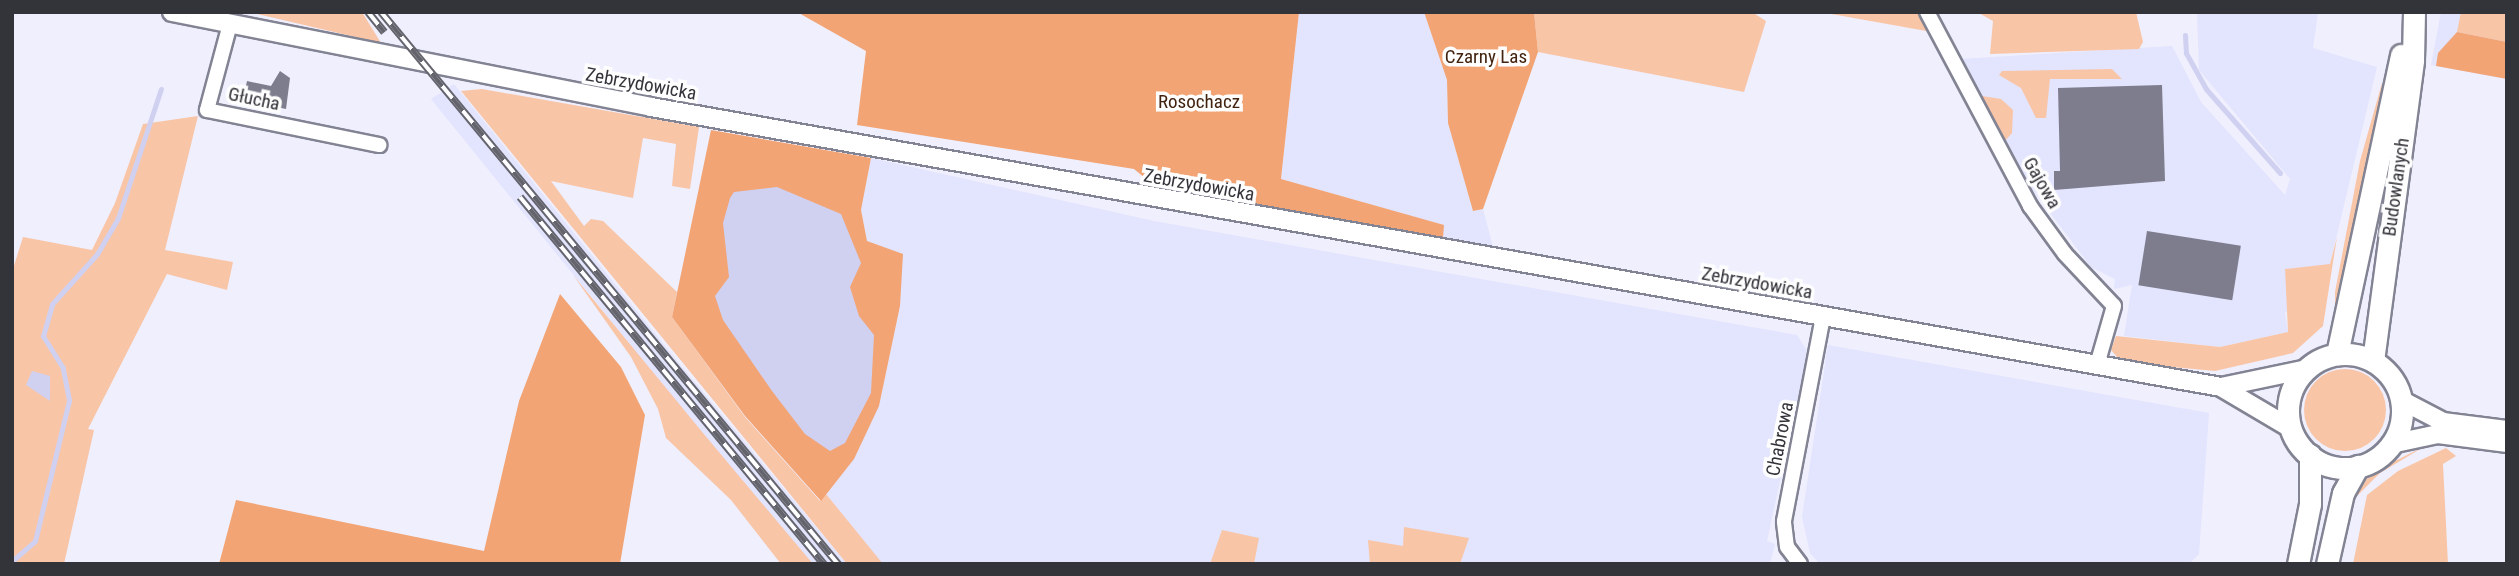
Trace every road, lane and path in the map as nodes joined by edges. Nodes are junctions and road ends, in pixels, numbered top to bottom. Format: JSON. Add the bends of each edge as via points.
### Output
{"nodes":[{"id":1,"x":172,"y":12,"type":"edge"},
{"id":2,"x":1927,"y":12,"type":"edge"},
{"id":3,"x":2413,"y":12,"type":"edge"},
{"id":4,"x":230,"y":24,"type":"junction"},
{"id":5,"x":379,"y":145,"type":"dead end"},
{"id":6,"x":1823,"y":316,"type":"junction"},
{"id":7,"x":2337,"y":355,"type":"junction"},
{"id":8,"x":2373,"y":361,"type":"junction"},
{"id":9,"x":2097,"y":365,"type":"junction"},
{"id":10,"x":2307,"y":369,"type":"junction"},
{"id":11,"x":2221,"y":387,"type":"junction"},
{"id":12,"x":2401,"y":400,"type":"junction"},
{"id":13,"x":2292,"y":429,"type":"junction"},
{"id":14,"x":2507,"y":430,"type":"edge"},
{"id":15,"x":2507,"y":443,"type":"edge"},
{"id":16,"x":2391,"y":444,"type":"junction"},
{"id":17,"x":2311,"y":455,"type":"junction"},
{"id":18,"x":2358,"y":466,"type":"junction"},
{"id":19,"x":1801,"y":564,"type":"edge"},
{"id":20,"x":2298,"y":564,"type":"edge"},
{"id":21,"x":2327,"y":564,"type":"edge"}],
"edges":[{"from":1,"to":4,"type":"street","name":"Zebrzydowicka"},
{"from":2,"to":9,"type":"street","name":"Gajowa","via":[[2031,206],[2064,254],[2114,306]]},
{"from":3,"to":7,"type":"main road","name":"Budowlanych","via":[[2373,166]]},
{"from":3,"to":8,"type":"main road","name":"Budowlanych","via":[[2413,61]]},
{"from":4,"to":5,"type":"street","name":"Głucha","via":[[207,110]]},
{"from":4,"to":6,"type":"street","name":"Zebrzydowicka","via":[[651,107]]},
{"from":6,"to":9,"type":"street","name":"Zebrzydowicka"},
{"from":6,"to":19,"type":"street","name":"Chabrowa","via":[[1784,521],[1787,547]]},
{"from":7,"to":8,"type":"main road"},
{"from":7,"to":10,"type":"main road"},
{"from":8,"to":12,"type":"main road","via":[[2390,376]]},
{"from":9,"to":11,"type":"street","name":"Zebrzydowicka"},
{"from":10,"to":11,"type":"street","name":"Zebrzydowicka"},
{"from":10,"to":13,"type":"main road","via":[[2292,392]]},
{"from":11,"to":13,"type":"street","name":"Zebrzydowicka"},
{"from":12,"to":14,"type":"street","via":[[2443,422]]},
{"from":12,"to":16,"type":"main road","via":[[2401,420]]},
{"from":13,"to":17,"type":"main road"},
{"from":15,"to":16,"type":"street","via":[[2438,434]]},
{"from":16,"to":18,"type":"main road"},
{"from":17,"to":18,"type":"main road","via":[[2330,465]]},
{"from":17,"to":20,"type":"main road","via":[[2311,494]]},
{"from":18,"to":21,"type":"main road","via":[[2343,493]]}]}
